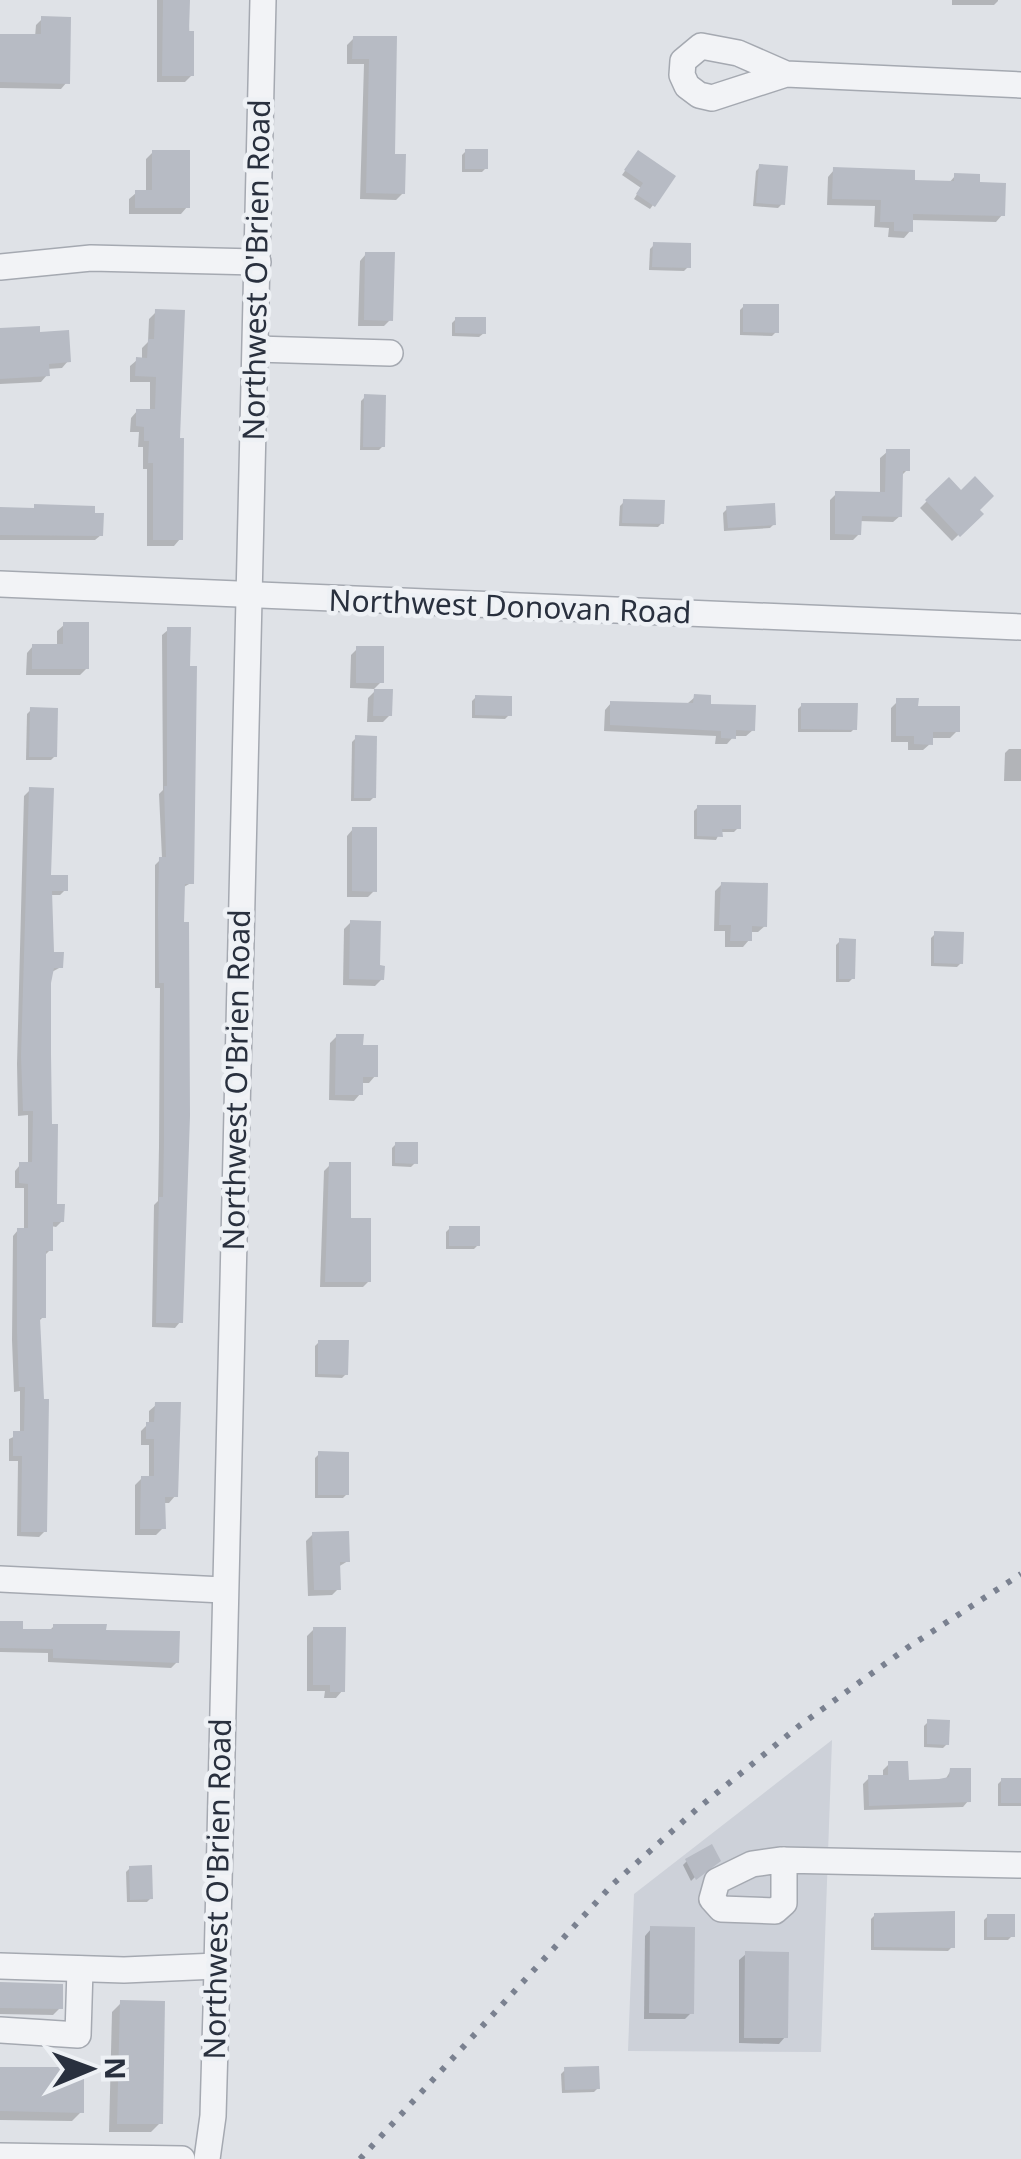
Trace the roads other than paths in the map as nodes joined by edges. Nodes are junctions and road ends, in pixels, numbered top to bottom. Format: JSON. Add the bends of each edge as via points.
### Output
{"nodes":[{"id":1,"x":263,"y":0,"type":"edge"},
{"id":2,"x":786,"y":74,"type":"dead end"},
{"id":3,"x":1021,"y":85,"type":"edge"},
{"id":4,"x":258,"y":262,"type":"junction"},
{"id":5,"x":0,"y":267,"type":"edge"},
{"id":6,"x":256,"y":350,"type":"junction"},
{"id":7,"x":390,"y":353,"type":"dead end"},
{"id":8,"x":0,"y":584,"type":"edge"},
{"id":9,"x":249,"y":597,"type":"junction"},
{"id":10,"x":1021,"y":628,"type":"edge"},
{"id":11,"x":0,"y":1579,"type":"edge"},
{"id":12,"x":224,"y":1590,"type":"junction"},
{"id":13,"x":784,"y":1860,"type":"dead end"},
{"id":14,"x":1021,"y":1864,"type":"edge"},
{"id":15,"x":0,"y":1966,"type":"edge"},
{"id":16,"x":217,"y":1966,"type":"junction"},
{"id":17,"x":80,"y":1969,"type":"junction"},
{"id":18,"x":0,"y":2030,"type":"edge"},
{"id":19,"x":0,"y":2156,"type":"edge"},
{"id":20,"x":182,"y":2159,"type":"edge"},
{"id":21,"x":207,"y":2159,"type":"edge"}],
"edges":[{"from":1,"to":4,"type":"street","name":"Northwest O'Brien Road"},
{"from":2,"to":3,"type":"street"},
{"from":4,"to":5,"type":"street","via":[[91,258]]},
{"from":4,"to":6,"type":"street","name":"Northwest O'Brien Road"},
{"from":6,"to":7,"type":"street"},
{"from":6,"to":9,"type":"street","name":"Northwest O'Brien Road"},
{"from":8,"to":9,"type":"street","name":"Northwest Donovan Road"},
{"from":9,"to":10,"type":"street","name":"Northwest Donovan Road"},
{"from":9,"to":12,"type":"street","name":"Northwest O'Brien Road"},
{"from":11,"to":12,"type":"street"},
{"from":12,"to":16,"type":"street","name":"Northwest O'Brien Road"},
{"from":13,"to":14,"type":"street"},
{"from":15,"to":17,"type":"street"},
{"from":16,"to":17,"type":"street"},
{"from":16,"to":21,"type":"street","name":"Northwest O'Brien Road"},
{"from":17,"to":18,"type":"street","via":[[78,2035]]},
{"from":19,"to":20,"type":"street"}]}
